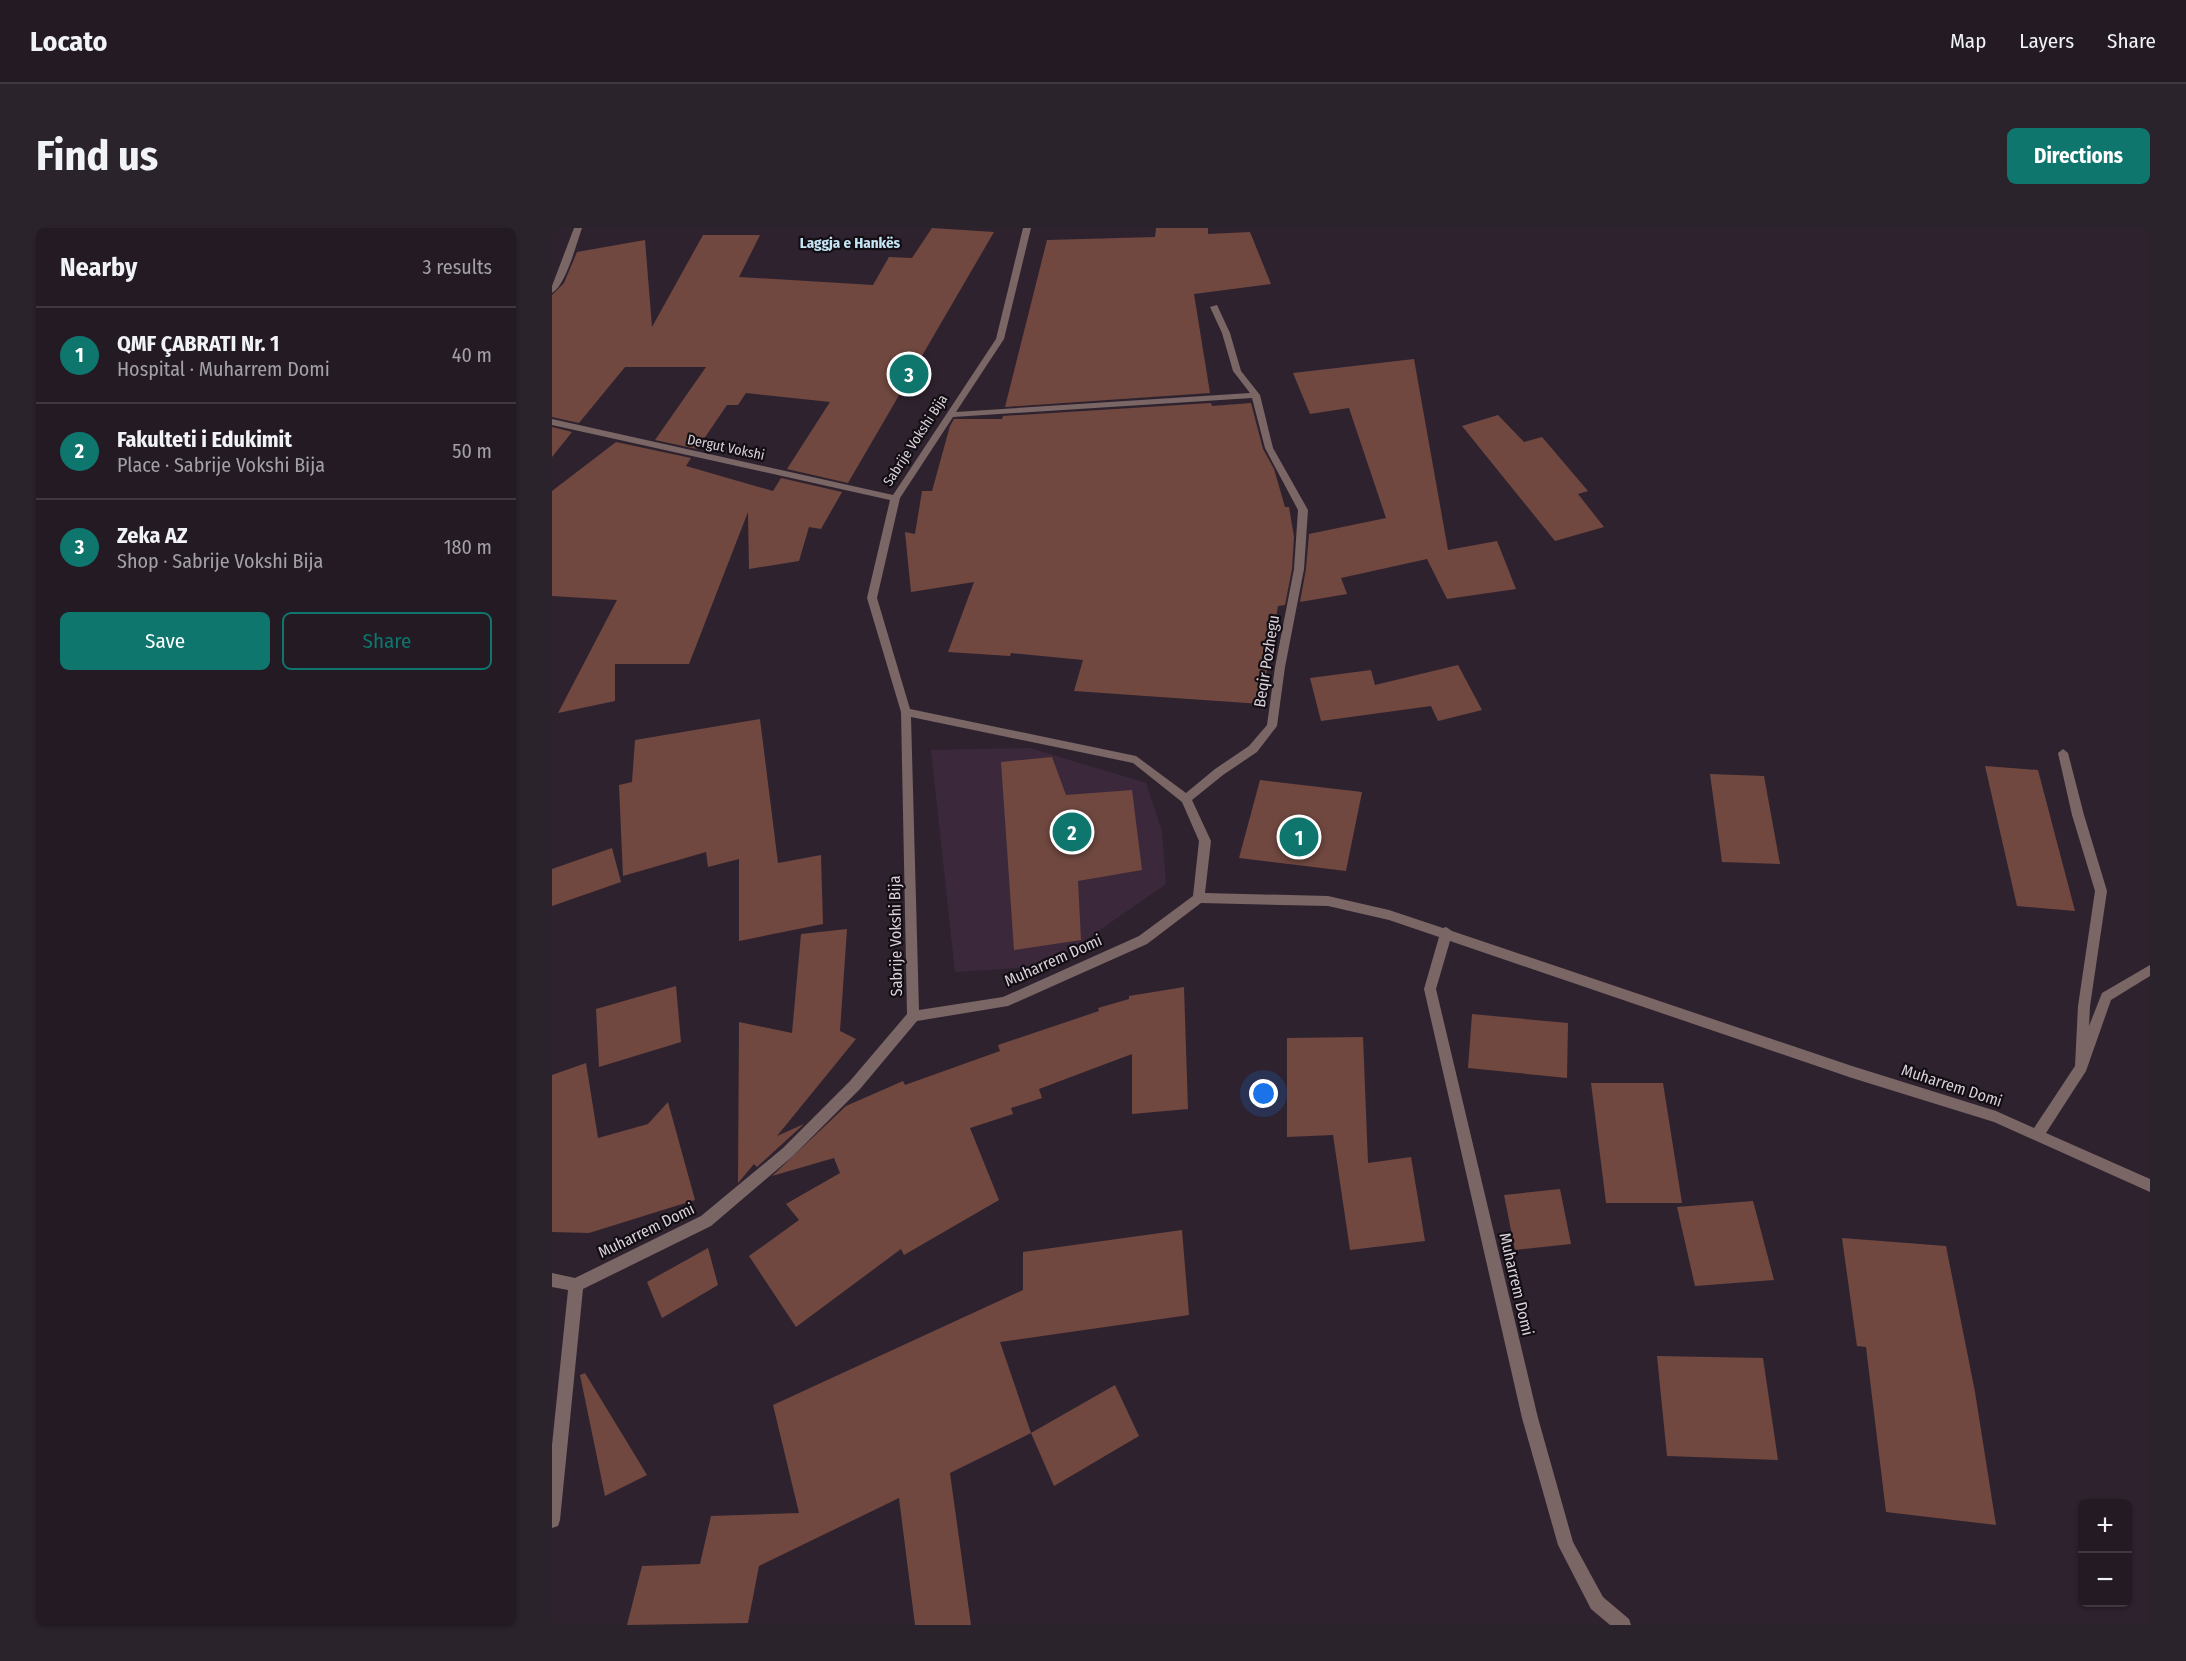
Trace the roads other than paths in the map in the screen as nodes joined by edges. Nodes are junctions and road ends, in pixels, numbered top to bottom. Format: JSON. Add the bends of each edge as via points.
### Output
{"nodes":[{"id":1,"x":578,"y":228,"type":"edge"},
{"id":2,"x":1027,"y":228,"type":"edge"},
{"id":3,"x":552,"y":291,"type":"edge"},
{"id":4,"x":1214,"y":307,"type":"dead end"},
{"id":5,"x":1256,"y":395,"type":"junction"},
{"id":6,"x":950,"y":415,"type":"junction"},
{"id":7,"x":552,"y":422,"type":"edge"},
{"id":8,"x":895,"y":498,"type":"junction"},
{"id":9,"x":906,"y":711,"type":"junction"},
{"id":10,"x":2062,"y":753,"type":"dead end"},
{"id":11,"x":1186,"y":799,"type":"junction"},
{"id":12,"x":1199,"y":898,"type":"junction"},
{"id":13,"x":1446,"y":932,"type":"junction"},
{"id":14,"x":2150,"y":970,"type":"edge"},
{"id":15,"x":914,"y":1016,"type":"junction"},
{"id":16,"x":2081,"y":1067,"type":"junction"},
{"id":17,"x":2037,"y":1135,"type":"junction"},
{"id":18,"x":2150,"y":1186,"type":"edge"},
{"id":19,"x":552,"y":1280,"type":"edge"},
{"id":20,"x":576,"y":1285,"type":"junction"},
{"id":21,"x":552,"y":1520,"type":"edge"},
{"id":22,"x":1623,"y":1625,"type":"edge"}],
"edges":[{"from":1,"to":3,"type":"street"},
{"from":2,"to":6,"type":"street","name":"Sabrije Vokshi Bija","via":[[1000,339]]},
{"from":4,"to":5,"type":"street","name":"Beqir Pozhegu","via":[[1237,371]]},
{"from":5,"to":6,"type":"street"},
{"from":5,"to":11,"type":"street","name":"Beqir Pozhegu","via":[[1269,448],[1302,510],[1299,569],[1272,726],[1253,749]]},
{"from":6,"to":8,"type":"street","name":"Sabrije Vokshi Bija"},
{"from":7,"to":8,"type":"street","name":"Dergut Vokshi"},
{"from":8,"to":9,"type":"street","name":"Sabrije Vokshi Bija","via":[[872,598]]},
{"from":9,"to":11,"type":"street","via":[[1136,760]]},
{"from":9,"to":15,"type":"street","name":"Sabrije Vokshi Bija"},
{"from":10,"to":16,"type":"street","via":[[2101,891]]},
{"from":11,"to":12,"type":"street","via":[[1205,841]]},
{"from":12,"to":13,"type":"street","name":"Muharrem Domi","via":[[1328,901]]},
{"from":12,"to":15,"type":"street","name":"Muharrem Domi","via":[[1143,940],[1004,1002]]},
{"from":13,"to":17,"type":"street","name":"Muharrem Domi","via":[[1614,992],[1996,1117]]},
{"from":13,"to":22,"type":"street","name":"Muharrem Domi","via":[[1430,989],[1530,1418],[1566,1545],[1597,1603]]},
{"from":14,"to":16,"type":"street","via":[[2106,997]]},
{"from":15,"to":20,"type":"street","name":"Muharrem Domi","via":[[855,1085],[788,1152],[706,1221]]},
{"from":16,"to":17,"type":"street"},
{"from":17,"to":18,"type":"street","name":"Muharrem Domi"},
{"from":19,"to":20,"type":"street"},
{"from":20,"to":21,"type":"street"}]}
